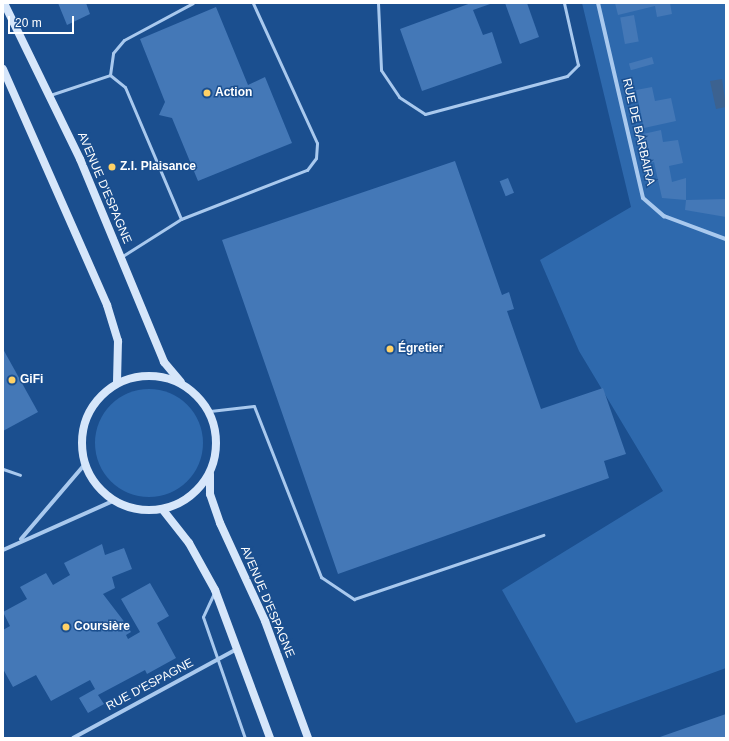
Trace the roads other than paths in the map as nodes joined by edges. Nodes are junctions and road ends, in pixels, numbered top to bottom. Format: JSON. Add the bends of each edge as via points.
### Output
{"nodes":[{"id":1,"x":4,"y":3,"type":"edge"},
{"id":2,"x":193,"y":3,"type":"edge"},
{"id":3,"x":253,"y":3,"type":"edge"},
{"id":4,"x":378,"y":3,"type":"edge"},
{"id":5,"x":564,"y":3,"type":"edge"},
{"id":6,"x":598,"y":3,"type":"edge"},
{"id":7,"x":3,"y":69,"type":"edge"},
{"id":8,"x":110,"y":75,"type":"junction"},
{"id":9,"x":50,"y":95,"type":"junction"},
{"id":10,"x":181,"y":219,"type":"junction"},
{"id":11,"x":726,"y":240,"type":"edge"},
{"id":12,"x":121,"y":257,"type":"junction"},
{"id":13,"x":181,"y":382,"type":"junction"},
{"id":14,"x":117,"y":383,"type":"junction"},
{"id":15,"x":210,"y":411,"type":"junction"},
{"id":16,"x":85,"y":464,"type":"junction"},
{"id":17,"x":3,"y":469,"type":"edge"},
{"id":18,"x":210,"y":474,"type":"junction"},
{"id":19,"x":20,"y":475,"type":"dead end"},
{"id":20,"x":113,"y":501,"type":"junction"},
{"id":21,"x":163,"y":510,"type":"junction"},
{"id":22,"x":543,"y":535,"type":"dead end"},
{"id":23,"x":20,"y":541,"type":"junction"},
{"id":24,"x":3,"y":550,"type":"edge"},
{"id":25,"x":215,"y":590,"type":"junction"},
{"id":26,"x":237,"y":649,"type":"junction"},
{"id":27,"x":217,"y":660,"type":"junction"},
{"id":28,"x":73,"y":738,"type":"edge"},
{"id":29,"x":245,"y":738,"type":"edge"},
{"id":30,"x":270,"y":738,"type":"edge"},
{"id":31,"x":308,"y":738,"type":"edge"}],
"edges":[{"from":1,"to":9,"type":"main road","name":"AVENUE D'ESPAGNE"},
{"from":2,"to":8,"type":"lane","via":[[124,40],[113,53]]},
{"from":3,"to":10,"type":"lane","via":[[317,143],[316,158],[307,170]]},
{"from":4,"to":5,"type":"lane","via":[[382,70],[400,97],[425,114],[567,76],[578,64]]},
{"from":6,"to":11,"type":"street","name":"RUE DE BARBAIRA","via":[[643,198],[664,216]]},
{"from":7,"to":14,"type":"main road","via":[[108,305],[118,341]]},
{"from":8,"to":9,"type":"lane"},
{"from":8,"to":10,"type":"lane","via":[[125,87]]},
{"from":9,"to":12,"type":"main road","name":"AVENUE D'ESPAGNE"},
{"from":10,"to":12,"type":"lane"},
{"from":12,"to":13,"type":"main road","name":"AVENUE D'ESPAGNE","via":[[161,356]]},
{"from":13,"to":14,"type":"main road","via":[[144,375]]},
{"from":13,"to":15,"type":"main road"},
{"from":14,"to":16,"type":"main road","via":[[97,400],[83,428]]},
{"from":15,"to":18,"type":"main road","via":[[217,431],[217,450]]},
{"from":15,"to":22,"type":"lane","via":[[254,406],[321,577],[354,599]]},
{"from":16,"to":20,"type":"main road","via":[[95,484]]},
{"from":16,"to":23,"type":"street"},
{"from":17,"to":19,"type":"lane"},
{"from":18,"to":21,"type":"main road","via":[[192,496]]},
{"from":18,"to":31,"type":"main road","name":"AVENUE D'ESPAGNE","via":[[210,494],[220,523],[265,621]]},
{"from":20,"to":21,"type":"main road","via":[[137,510]]},
{"from":20,"to":23,"type":"street"},
{"from":21,"to":25,"type":"main road","via":[[189,543]]},
{"from":23,"to":24,"type":"street"},
{"from":25,"to":26,"type":"main road"},
{"from":25,"to":27,"type":"lane","via":[[203,617]]},
{"from":26,"to":27,"type":"street","name":"RUE D'ESPAGNE"},
{"from":26,"to":30,"type":"main road"},
{"from":27,"to":28,"type":"street","name":"RUE D'ESPAGNE"},
{"from":27,"to":29,"type":"lane"}]}
